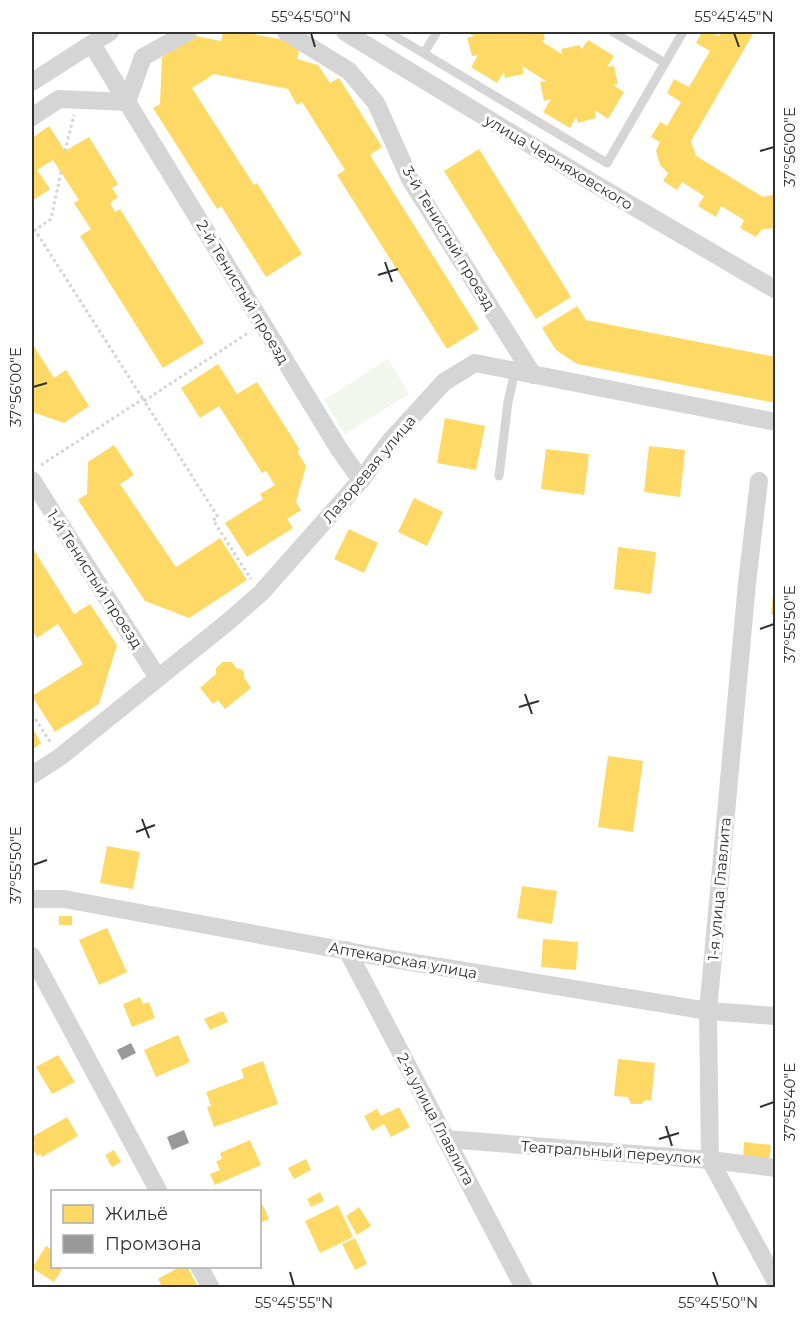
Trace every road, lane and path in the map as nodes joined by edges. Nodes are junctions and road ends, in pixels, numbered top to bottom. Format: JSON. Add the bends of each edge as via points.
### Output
{"nodes":[{"id":1,"x":110,"y":32,"type":"edge"},
{"id":2,"x":188,"y":32,"type":"edge"},
{"id":3,"x":286,"y":32,"type":"edge"},
{"id":4,"x":345,"y":32,"type":"edge"},
{"id":5,"x":388,"y":32,"type":"edge"},
{"id":6,"x":437,"y":32,"type":"edge"},
{"id":7,"x":613,"y":32,"type":"edge"},
{"id":8,"x":683,"y":32,"type":"edge"},
{"id":9,"x":92,"y":44,"type":"junction"},
{"id":10,"x":424,"y":54,"type":"junction"},
{"id":11,"x":665,"y":63,"type":"junction"},
{"id":12,"x":32,"y":82,"type":"edge"},
{"id":13,"x":77,"y":100,"type":"junction"},
{"id":14,"x":127,"y":102,"type":"junction"},
{"id":15,"x":32,"y":117,"type":"edge"},
{"id":16,"x":65,"y":152,"type":"dead end"},
{"id":17,"x":61,"y":172,"type":"dead end"},
{"id":18,"x":774,"y":286,"type":"edge"},
{"id":19,"x":263,"y":324,"type":"junction"},
{"id":20,"x":515,"y":371,"type":"junction"},
{"id":21,"x":533,"y":375,"type":"junction"},
{"id":22,"x":143,"y":400,"type":"junction"},
{"id":23,"x":776,"y":422,"type":"edge"},
{"id":24,"x":36,"y":473,"type":"edge"},
{"id":25,"x":499,"y":476,"type":"dead end"},
{"id":26,"x":361,"y":480,"type":"junction"},
{"id":27,"x":759,"y":481,"type":"dead end"},
{"id":28,"x":261,"y":593,"type":"junction"},
{"id":29,"x":158,"y":678,"type":"junction"},
{"id":30,"x":32,"y":714,"type":"edge"},
{"id":31,"x":60,"y":757,"type":"junction"},
{"id":32,"x":32,"y":775,"type":"edge"},
{"id":33,"x":32,"y":899,"type":"edge"},
{"id":34,"x":347,"y":950,"type":"junction"},
{"id":35,"x":32,"y":956,"type":"edge"},
{"id":36,"x":708,"y":1011,"type":"junction"},
{"id":37,"x":776,"y":1017,"type":"edge"},
{"id":38,"x":447,"y":1139,"type":"junction"},
{"id":39,"x":710,"y":1160,"type":"junction"},
{"id":40,"x":776,"y":1168,"type":"edge"},
{"id":41,"x":158,"y":1190,"type":"edge"},
{"id":42,"x":201,"y":1268,"type":"edge"},
{"id":43,"x":776,"y":1282,"type":"edge"},
{"id":44,"x":211,"y":1287,"type":"edge"},
{"id":45,"x":524,"y":1287,"type":"edge"}],
"edges":[{"from":1,"to":9,"type":"street"},
{"from":2,"to":14,"type":"street","via":[[143,57]]},
{"from":3,"to":21,"type":"street","name":"3-й Тенистый проезд","via":[[349,71],[375,103],[410,179]]},
{"from":4,"to":18,"type":"street","name":"улица Черняховского","via":[[595,184]]},
{"from":5,"to":10,"type":"lane"},
{"from":6,"to":10,"type":"lane"},
{"from":7,"to":11,"type":"lane"},
{"from":8,"to":11,"type":"lane"},
{"from":9,"to":12,"type":"street"},
{"from":9,"to":14,"type":"street","name":"2-й Тенистый проезд"},
{"from":10,"to":11,"type":"lane","via":[[607,163]]},
{"from":13,"to":14,"type":"street"},
{"from":13,"to":15,"type":"street","via":[[58,99]]},
{"from":13,"to":16,"type":"path"},
{"from":14,"to":19,"type":"street","name":"2-й Тенистый проезд"},
{"from":17,"to":22,"type":"path","via":[[51,219],[35,230]]},
{"from":19,"to":22,"type":"path"},
{"from":19,"to":26,"type":"street","name":"2-й Тенистый проезд"},
{"from":20,"to":21,"type":"street","name":"Лазоревая улица"},
{"from":20,"to":25,"type":"lane"},
{"from":20,"to":26,"type":"street","name":"Лазоревая улица","via":[[475,363],[444,382]]},
{"from":21,"to":23,"type":"street","name":"Лазоревая улица"},
{"from":22,"to":24,"type":"path"},
{"from":22,"to":28,"type":"path"},
{"from":24,"to":29,"type":"street","name":"1-й Тенистый проезд"},
{"from":26,"to":28,"type":"street","name":"Лазоревая улица"},
{"from":27,"to":36,"type":"street","name":"1-я улица Главлита"},
{"from":28,"to":29,"type":"street","name":"Лазоревая улица"},
{"from":29,"to":31,"type":"street","name":"Лазоревая улица"},
{"from":30,"to":31,"type":"path"},
{"from":31,"to":32,"type":"street","name":"Лазоревая улица"},
{"from":33,"to":34,"type":"street","name":"Аптекарская улица","via":[[64,899]]},
{"from":34,"to":36,"type":"street","name":"Аптекарская улица"},
{"from":34,"to":38,"type":"street","name":"2-я улица Главлита"},
{"from":35,"to":41,"type":"street"},
{"from":36,"to":37,"type":"street","name":"Аптекарская улица"},
{"from":36,"to":39,"type":"street","name":"1-я улица Главлита"},
{"from":38,"to":39,"type":"street","name":"Театральный переулок"},
{"from":38,"to":45,"type":"street","name":"2-я улица Главлита"},
{"from":39,"to":40,"type":"street","name":"Театральный переулок"},
{"from":39,"to":43,"type":"street","name":"1-я улица Главлита"},
{"from":42,"to":44,"type":"street"}]}
